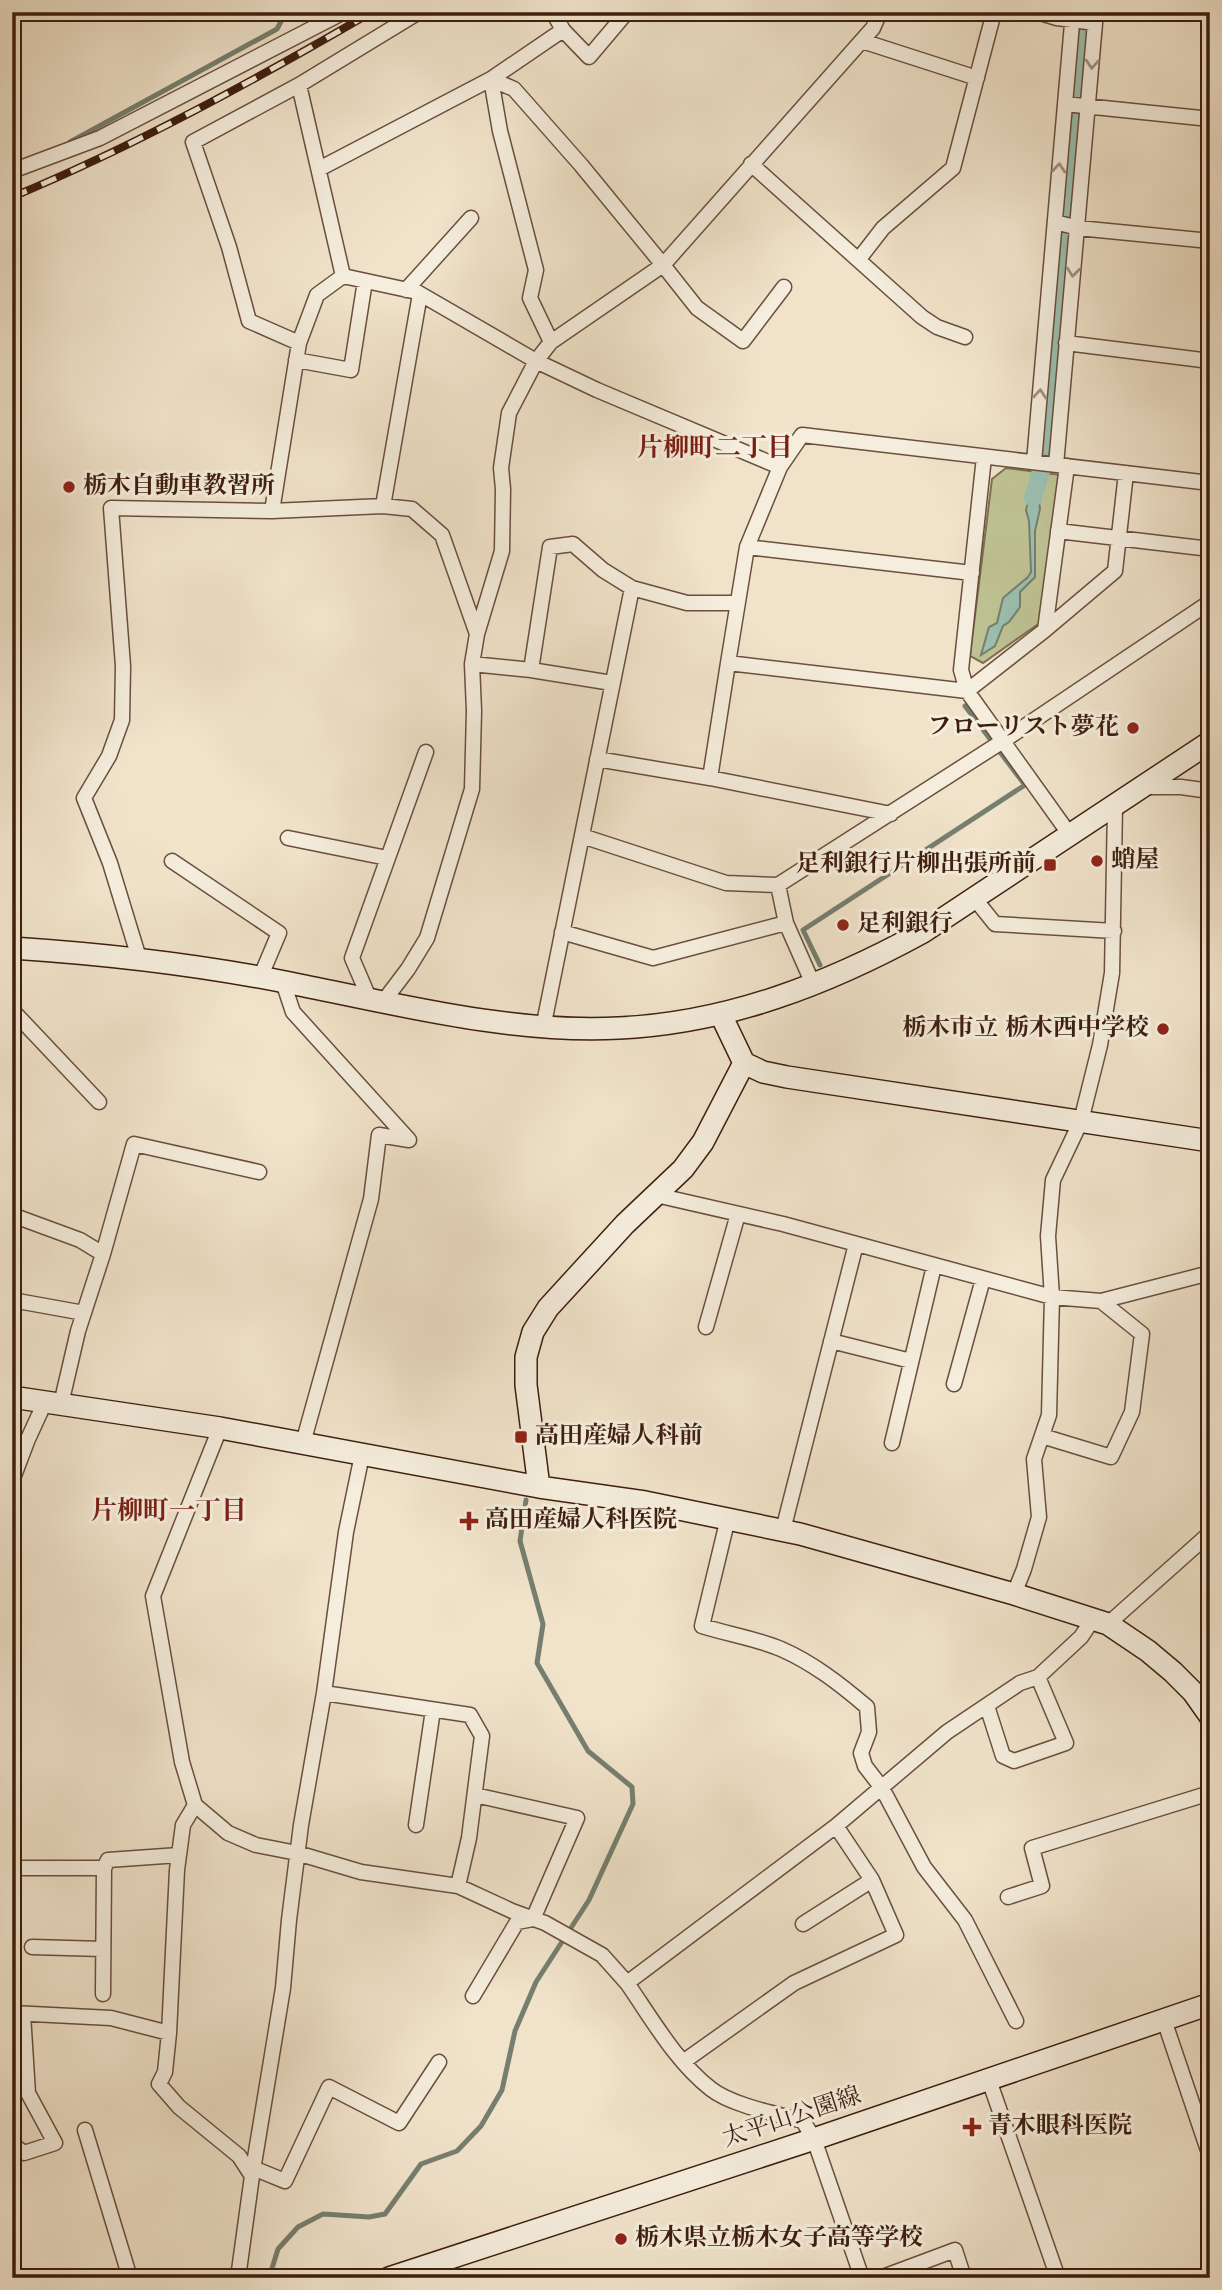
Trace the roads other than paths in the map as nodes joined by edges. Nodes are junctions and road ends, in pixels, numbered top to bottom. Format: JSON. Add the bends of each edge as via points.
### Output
{"nodes":[{"id":1,"x":344,"y":12,"type":"edge"},
{"id":2,"x":419,"y":12,"type":"edge"},
{"id":3,"x":553,"y":12,"type":"edge"},
{"id":4,"x":627,"y":12,"type":"edge"},
{"id":5,"x":880,"y":12,"type":"edge"},
{"id":6,"x":994,"y":12,"type":"edge"},
{"id":7,"x":1037,"y":12,"type":"edge"},
{"id":8,"x":1073,"y":16,"type":"edge"},
{"id":9,"x":1096,"y":18,"type":"edge"},
{"id":10,"x":563,"y":30,"type":"junction"},
{"id":11,"x":862,"y":41,"type":"junction"},
{"id":12,"x":977,"y":78,"type":"junction"},
{"id":13,"x":491,"y":79,"type":"junction"},
{"id":14,"x":299,"y":85,"type":"junction"},
{"id":15,"x":1065,"y":104,"type":"junction"},
{"id":16,"x":1089,"y":106,"type":"junction"},
{"id":17,"x":1210,"y":119,"type":"edge"},
{"id":18,"x":751,"y":164,"type":"junction"},
{"id":19,"x":319,"y":169,"type":"junction"},
{"id":20,"x":12,"y":171,"type":"edge"},
{"id":21,"x":471,"y":218,"type":"dead end"},
{"id":22,"x":1055,"y":222,"type":"junction"},
{"id":23,"x":1078,"y":228,"type":"junction"},
{"id":24,"x":1210,"y":241,"type":"edge"},
{"id":25,"x":859,"y":259,"type":"junction"},
{"id":26,"x":663,"y":265,"type":"junction"},
{"id":27,"x":342,"y":276,"type":"junction"},
{"id":28,"x":365,"y":281,"type":"junction"},
{"id":29,"x":783,"y":287,"type":"dead end"},
{"id":30,"x":413,"y":292,"type":"junction"},
{"id":31,"x":965,"y":337,"type":"dead end"},
{"id":32,"x":551,"y":342,"type":"junction"},
{"id":33,"x":299,"y":343,"type":"junction"},
{"id":34,"x":1066,"y":343,"type":"junction"},
{"id":35,"x":296,"y":360,"type":"junction"},
{"id":36,"x":536,"y":361,"type":"junction"},
{"id":37,"x":1210,"y":361,"type":"edge"},
{"id":38,"x":985,"y":457,"type":"junction"},
{"id":39,"x":1034,"y":462,"type":"junction"},
{"id":40,"x":1061,"y":466,"type":"junction"},
{"id":41,"x":780,"y":467,"type":"junction"},
{"id":42,"x":1126,"y":473,"type":"junction"},
{"id":43,"x":1210,"y":483,"type":"edge"},
{"id":44,"x":383,"y":506,"type":"junction"},
{"id":45,"x":272,"y":510,"type":"junction"},
{"id":46,"x":1058,"y":531,"type":"junction"},
{"id":47,"x":1118,"y":539,"type":"junction"},
{"id":48,"x":747,"y":547,"type":"junction"},
{"id":49,"x":1210,"y":549,"type":"edge"},
{"id":50,"x":972,"y":573,"type":"junction"},
{"id":51,"x":632,"y":589,"type":"junction"},
{"id":52,"x":1210,"y":602,"type":"edge"},
{"id":53,"x":737,"y":603,"type":"junction"},
{"id":54,"x":1045,"y":629,"type":"junction"},
{"id":55,"x":477,"y":634,"type":"junction"},
{"id":56,"x":728,"y":663,"type":"junction"},
{"id":57,"x":472,"y":664,"type":"junction"},
{"id":58,"x":531,"y":670,"type":"junction"},
{"id":59,"x":612,"y":683,"type":"junction"},
{"id":60,"x":967,"y":691,"type":"junction"},
{"id":61,"x":1003,"y":741,"type":"junction"},
{"id":62,"x":1210,"y":742,"type":"edge"},
{"id":63,"x":426,"y":752,"type":"dead end"},
{"id":64,"x":597,"y":759,"type":"junction"},
{"id":65,"x":710,"y":778,"type":"junction"},
{"id":66,"x":1144,"y":788,"type":"junction"},
{"id":67,"x":1210,"y":791,"type":"edge"},
{"id":68,"x":1115,"y":806,"type":"junction"},
{"id":69,"x":891,"y":814,"type":"junction"},
{"id":70,"x":1070,"y":835,"type":"junction"},
{"id":71,"x":582,"y":836,"type":"junction"},
{"id":72,"x":288,"y":838,"type":"dead end"},
{"id":73,"x":387,"y":858,"type":"junction"},
{"id":74,"x":172,"y":861,"type":"dead end"},
{"id":75,"x":778,"y":885,"type":"junction"},
{"id":76,"x":975,"y":899,"type":"junction"},
{"id":77,"x":786,"y":923,"type":"junction"},
{"id":78,"x":1114,"y":931,"type":"junction"},
{"id":79,"x":562,"y":932,"type":"junction"},
{"id":80,"x":12,"y":948,"type":"edge"},
{"id":81,"x":139,"y":958,"type":"junction"},
{"id":82,"x":260,"y":978,"type":"junction"},
{"id":83,"x":283,"y":982,"type":"junction"},
{"id":84,"x":813,"y":984,"type":"junction"},
{"id":85,"x":376,"y":1001,"type":"junction"},
{"id":86,"x":12,"y":1010,"type":"edge"},
{"id":87,"x":721,"y":1015,"type":"junction"},
{"id":88,"x":543,"y":1028,"type":"junction"},
{"id":89,"x":744,"y":1063,"type":"junction"},
{"id":90,"x":99,"y":1102,"type":"dead end"},
{"id":91,"x":1081,"y":1121,"type":"junction"},
{"id":92,"x":1210,"y":1141,"type":"edge"},
{"id":93,"x":260,"y":1172,"type":"dead end"},
{"id":94,"x":656,"y":1195,"type":"junction"},
{"id":95,"x":738,"y":1214,"type":"junction"},
{"id":96,"x":12,"y":1215,"type":"edge"},
{"id":97,"x":856,"y":1244,"type":"junction"},
{"id":98,"x":103,"y":1254,"type":"junction"},
{"id":99,"x":934,"y":1266,"type":"junction"},
{"id":100,"x":1210,"y":1273,"type":"edge"},
{"id":101,"x":983,"y":1279,"type":"junction"},
{"id":102,"x":1052,"y":1297,"type":"junction"},
{"id":103,"x":12,"y":1300,"type":"edge"},
{"id":104,"x":1101,"y":1301,"type":"junction"},
{"id":105,"x":84,"y":1313,"type":"junction"},
{"id":106,"x":706,"y":1328,"type":"dead end"},
{"id":107,"x":831,"y":1341,"type":"junction"},
{"id":108,"x":911,"y":1361,"type":"junction"},
{"id":109,"x":954,"y":1384,"type":"dead end"},
{"id":110,"x":12,"y":1397,"type":"edge"},
{"id":111,"x":53,"y":1403,"type":"junction"},
{"id":112,"x":220,"y":1428,"type":"junction"},
{"id":113,"x":1042,"y":1436,"type":"junction"},
{"id":114,"x":303,"y":1443,"type":"junction"},
{"id":115,"x":892,"y":1443,"type":"dead end"},
{"id":116,"x":362,"y":1455,"type":"junction"},
{"id":117,"x":12,"y":1481,"type":"edge"},
{"id":118,"x":539,"y":1487,"type":"junction"},
{"id":119,"x":728,"y":1518,"type":"junction"},
{"id":120,"x":783,"y":1530,"type":"junction"},
{"id":121,"x":1210,"y":1533,"type":"edge"},
{"id":122,"x":1014,"y":1594,"type":"junction"},
{"id":123,"x":1100,"y":1621,"type":"junction"},
{"id":124,"x":1038,"y":1677,"type":"junction"},
{"id":125,"x":324,"y":1693,"type":"junction"},
{"id":126,"x":987,"y":1706,"type":"junction"},
{"id":127,"x":433,"y":1710,"type":"junction"},
{"id":128,"x":1210,"y":1716,"type":"edge"},
{"id":129,"x":882,"y":1788,"type":"junction"},
{"id":130,"x":1210,"y":1793,"type":"edge"},
{"id":131,"x":475,"y":1795,"type":"junction"},
{"id":132,"x":195,"y":1805,"type":"junction"},
{"id":133,"x":416,"y":1825,"type":"dead end"},
{"id":134,"x":836,"y":1826,"type":"junction"},
{"id":135,"x":297,"y":1853,"type":"junction"},
{"id":136,"x":179,"y":1855,"type":"junction"},
{"id":137,"x":12,"y":1868,"type":"edge"},
{"id":138,"x":104,"y":1868,"type":"junction"},
{"id":139,"x":872,"y":1880,"type":"junction"},
{"id":140,"x":458,"y":1886,"type":"junction"},
{"id":141,"x":1008,"y":1897,"type":"dead end"},
{"id":142,"x":533,"y":1919,"type":"junction"},
{"id":143,"x":803,"y":1924,"type":"dead end"},
{"id":144,"x":32,"y":1947,"type":"dead end"},
{"id":145,"x":103,"y":1949,"type":"junction"},
{"id":146,"x":627,"y":1983,"type":"junction"},
{"id":147,"x":103,"y":1994,"type":"dead end"},
{"id":148,"x":473,"y":1996,"type":"dead end"},
{"id":149,"x":1210,"y":2004,"type":"edge"},
{"id":150,"x":17,"y":2013,"type":"edge"},
{"id":151,"x":1164,"y":2020,"type":"junction"},
{"id":152,"x":1016,"y":2021,"type":"dead end"},
{"id":153,"x":169,"y":2033,"type":"junction"},
{"id":154,"x":439,"y":2062,"type":"dead end"},
{"id":155,"x":683,"y":2062,"type":"junction"},
{"id":156,"x":989,"y":2080,"type":"junction"},
{"id":157,"x":85,"y":2130,"type":"dead end"},
{"id":158,"x":814,"y":2139,"type":"junction"},
{"id":159,"x":12,"y":2144,"type":"edge"},
{"id":160,"x":1210,"y":2156,"type":"edge"},
{"id":161,"x":253,"y":2172,"type":"junction"},
{"id":162,"x":130,"y":2278,"type":"edge"},
{"id":163,"x":238,"y":2278,"type":"edge"},
{"id":164,"x":389,"y":2278,"type":"edge"},
{"id":165,"x":862,"y":2278,"type":"edge"},
{"id":166,"x":880,"y":2278,"type":"edge"},
{"id":167,"x":964,"y":2278,"type":"edge"},
{"id":168,"x":1058,"y":2278,"type":"edge"}],
"edges":[{"from":1,"to":20,"type":"street","via":[[100,138]]},
{"from":2,"to":14,"type":"street"},
{"from":3,"to":10,"type":"street"},
{"from":4,"to":10,"type":"street","via":[[589,57]]},
{"from":5,"to":11,"type":"street"},
{"from":6,"to":12,"type":"street"},
{"from":7,"to":8,"type":"street","via":[[1057,18]]},
{"from":8,"to":9,"type":"street"},
{"from":8,"to":15,"type":"street"},
{"from":9,"to":16,"type":"street","one_way":true},
{"from":10,"to":13,"type":"street"},
{"from":11,"to":12,"type":"street"},
{"from":11,"to":18,"type":"street"},
{"from":12,"to":25,"type":"street","via":[[953,168],[883,228]]},
{"from":13,"to":19,"type":"street"},
{"from":13,"to":26,"type":"street","via":[[514,89]]},
{"from":13,"to":32,"type":"street","via":[[536,270],[530,298]]},
{"from":14,"to":19,"type":"street"},
{"from":14,"to":33,"type":"street","via":[[193,142],[249,321]]},
{"from":15,"to":16,"type":"street"},
{"from":22,"to":15,"type":"street","one_way":true},
{"from":16,"to":17,"type":"street"},
{"from":16,"to":23,"type":"street"},
{"from":18,"to":25,"type":"street"},
{"from":18,"to":26,"type":"street"},
{"from":19,"to":27,"type":"street"},
{"from":21,"to":30,"type":"street"},
{"from":22,"to":23,"type":"street"},
{"from":39,"to":22,"type":"street","one_way":true},
{"from":23,"to":24,"type":"street"},
{"from":23,"to":34,"type":"street","one_way":true},
{"from":25,"to":31,"type":"street","via":[[922,317]]},
{"from":26,"to":29,"type":"street","via":[[697,308],[743,341]]},
{"from":26,"to":32,"type":"street"},
{"from":27,"to":28,"type":"street"},
{"from":27,"to":33,"type":"street","via":[[317,295]]},
{"from":28,"to":30,"type":"street"},
{"from":28,"to":35,"type":"street","via":[[351,370]]},
{"from":30,"to":36,"type":"street"},
{"from":30,"to":44,"type":"street"},
{"from":32,"to":36,"type":"street"},
{"from":33,"to":35,"type":"street"},
{"from":34,"to":37,"type":"street"},
{"from":34,"to":40,"type":"street"},
{"from":35,"to":45,"type":"street"},
{"from":36,"to":41,"type":"street"},
{"from":36,"to":55,"type":"street","via":[[509,413],[501,468],[502,551]]},
{"from":38,"to":39,"type":"street"},
{"from":38,"to":41,"type":"street","via":[[802,436]]},
{"from":38,"to":50,"type":"street"},
{"from":39,"to":40,"type":"street"},
{"from":40,"to":42,"type":"street"},
{"from":40,"to":46,"type":"street"},
{"from":41,"to":48,"type":"street"},
{"from":42,"to":43,"type":"street"},
{"from":42,"to":47,"type":"street"},
{"from":44,"to":45,"type":"street"},
{"from":44,"to":55,"type":"street","via":[[412,509],[442,535]]},
{"from":45,"to":81,"type":"street","via":[[111,508],[123,666],[122,720],[110,756],[84,798]]},
{"from":46,"to":47,"type":"street"},
{"from":46,"to":54,"type":"street"},
{"from":47,"to":49,"type":"street"},
{"from":47,"to":54,"type":"street","via":[[1115,571]]},
{"from":48,"to":50,"type":"street"},
{"from":48,"to":53,"type":"street"},
{"from":50,"to":60,"type":"street","via":[[961,670]]},
{"from":51,"to":53,"type":"street","via":[[687,603]]},
{"from":51,"to":58,"type":"street","via":[[573,544],[550,547]]},
{"from":51,"to":59,"type":"street"},
{"from":52,"to":61,"type":"street"},
{"from":53,"to":56,"type":"street"},
{"from":54,"to":60,"type":"street"},
{"from":55,"to":57,"type":"street"},
{"from":56,"to":60,"type":"street"},
{"from":56,"to":65,"type":"street"},
{"from":57,"to":58,"type":"street"},
{"from":57,"to":85,"type":"street","via":[[472,789],[427,938],[408,969]]},
{"from":58,"to":59,"type":"street"},
{"from":59,"to":64,"type":"street"},
{"from":60,"to":61,"type":"street"},
{"from":61,"to":69,"type":"street"},
{"from":61,"to":70,"type":"street"},
{"from":62,"to":66,"type":"street"},
{"from":63,"to":73,"type":"street"},
{"from":64,"to":65,"type":"street"},
{"from":64,"to":71,"type":"street"},
{"from":65,"to":69,"type":"street"},
{"from":66,"to":67,"type":"street"},
{"from":66,"to":68,"type":"street"},
{"from":68,"to":70,"type":"street"},
{"from":68,"to":78,"type":"street"},
{"from":69,"to":75,"type":"street"},
{"from":70,"to":76,"type":"street"},
{"from":71,"to":75,"type":"street","via":[[726,883]]},
{"from":71,"to":79,"type":"street"},
{"from":72,"to":73,"type":"street"},
{"from":73,"to":85,"type":"street","via":[[352,958]]},
{"from":74,"to":82,"type":"street","via":[[279,933]]},
{"from":75,"to":77,"type":"street"},
{"from":76,"to":78,"type":"street","via":[[995,924]]},
{"from":76,"to":84,"type":"street","via":[[874,959]]},
{"from":77,"to":79,"type":"street","via":[[653,958]]},
{"from":77,"to":84,"type":"street"},
{"from":78,"to":91,"type":"street","via":[[1100,1045]]},
{"from":79,"to":88,"type":"street"},
{"from":80,"to":81,"type":"street"},
{"from":81,"to":82,"type":"street"},
{"from":82,"to":83,"type":"street"},
{"from":83,"to":85,"type":"street"},
{"from":83,"to":114,"type":"street","via":[[293,1012],[409,1140],[379,1135],[371,1199]]},
{"from":84,"to":87,"type":"street"},
{"from":85,"to":88,"type":"street"},
{"from":86,"to":90,"type":"street"},
{"from":87,"to":88,"type":"street","via":[[620,1028]]},
{"from":87,"to":89,"type":"street"},
{"from":89,"to":91,"type":"street","via":[[786,1077]]},
{"from":89,"to":94,"type":"street","via":[[703,1142]]},
{"from":91,"to":92,"type":"street"},
{"from":91,"to":102,"type":"street","via":[[1053,1180],[1048,1236]]},
{"from":93,"to":98,"type":"street","via":[[134,1144]]},
{"from":94,"to":95,"type":"street"},
{"from":94,"to":118,"type":"street","via":[[548,1308],[533,1332],[526,1357],[526,1385]]},
{"from":95,"to":97,"type":"street"},
{"from":95,"to":106,"type":"street"},
{"from":96,"to":98,"type":"street","via":[[80,1240]]},
{"from":97,"to":99,"type":"street"},
{"from":97,"to":107,"type":"street"},
{"from":98,"to":105,"type":"street"},
{"from":99,"to":101,"type":"street"},
{"from":99,"to":108,"type":"street"},
{"from":100,"to":104,"type":"street"},
{"from":101,"to":102,"type":"street"},
{"from":101,"to":109,"type":"street"},
{"from":102,"to":104,"type":"street"},
{"from":102,"to":113,"type":"street","via":[[1049,1415]]},
{"from":103,"to":105,"type":"street"},
{"from":104,"to":113,"type":"street","via":[[1142,1334],[1132,1412],[1111,1457]]},
{"from":105,"to":111,"type":"street"},
{"from":107,"to":108,"type":"street"},
{"from":107,"to":120,"type":"street"},
{"from":108,"to":115,"type":"street"},
{"from":110,"to":111,"type":"street"},
{"from":111,"to":112,"type":"street"},
{"from":111,"to":117,"type":"street","via":[[28,1439]]},
{"from":112,"to":114,"type":"street"},
{"from":112,"to":132,"type":"street","via":[[153,1596],[182,1762]]},
{"from":113,"to":122,"type":"street","via":[[1034,1459],[1039,1517]]},
{"from":114,"to":116,"type":"street"},
{"from":116,"to":118,"type":"street"},
{"from":116,"to":125,"type":"street","via":[[346,1532]]},
{"from":118,"to":119,"type":"street"},
{"from":119,"to":120,"type":"street"},
{"from":119,"to":129,"type":"street","via":[[702,1626],[779,1648],[812,1665],[867,1707],[869,1732],[861,1753]]},
{"from":120,"to":122,"type":"street"},
{"from":121,"to":123,"type":"street"},
{"from":122,"to":123,"type":"street"},
{"from":123,"to":124,"type":"street"},
{"from":123,"to":128,"type":"street","via":[[1173,1672]]},
{"from":124,"to":126,"type":"street","via":[[1020,1683]]},
{"from":124,"to":126,"type":"street","via":[[1066,1743],[1014,1761],[1003,1756]]},
{"from":125,"to":127,"type":"street"},
{"from":125,"to":135,"type":"street"},
{"from":126,"to":129,"type":"street","via":[[947,1732]]},
{"from":127,"to":131,"type":"street","via":[[470,1715],[482,1736]]},
{"from":127,"to":133,"type":"street"},
{"from":129,"to":134,"type":"street"},
{"from":129,"to":152,"type":"street","via":[[924,1867],[965,1920]]},
{"from":130,"to":141,"type":"street","via":[[1032,1848],[1042,1886]]},
{"from":131,"to":140,"type":"street"},
{"from":131,"to":142,"type":"street","via":[[577,1818]]},
{"from":132,"to":135,"type":"street","via":[[228,1833],[256,1845]]},
{"from":132,"to":136,"type":"street","via":[[183,1825]]},
{"from":134,"to":139,"type":"street"},
{"from":134,"to":146,"type":"street"},
{"from":135,"to":140,"type":"street","via":[[361,1872]]},
{"from":135,"to":161,"type":"street","via":[[283,1987]]},
{"from":136,"to":138,"type":"street","via":[[108,1860]]},
{"from":136,"to":153,"type":"street"},
{"from":137,"to":138,"type":"street"},
{"from":138,"to":145,"type":"street"},
{"from":139,"to":143,"type":"street"},
{"from":139,"to":155,"type":"street","via":[[896,1935],[794,1983]]},
{"from":140,"to":142,"type":"street"},
{"from":142,"to":146,"type":"street","via":[[602,1955]]},
{"from":142,"to":148,"type":"street","via":[[517,1923]]},
{"from":144,"to":145,"type":"street"},
{"from":145,"to":147,"type":"street"},
{"from":146,"to":155,"type":"street"},
{"from":149,"to":151,"type":"street","name":"太平山公園線"},
{"from":150,"to":153,"type":"street","via":[[111,2018]]},
{"from":150,"to":159,"type":"street","via":[[28,2093],[55,2143],[24,2153]]},
{"from":151,"to":156,"type":"street","name":"太平山公園線"},
{"from":151,"to":160,"type":"street"},
{"from":153,"to":161,"type":"street","via":[[165,2072],[159,2084],[178,2107]]},
{"from":154,"to":161,"type":"street","via":[[399,2123],[329,2087],[285,2181]]},
{"from":155,"to":158,"type":"street","via":[[712,2091],[803,2121]]},
{"from":156,"to":158,"type":"street","name":"太平山公園線"},
{"from":156,"to":168,"type":"street"},
{"from":157,"to":162,"type":"street"},
{"from":158,"to":164,"type":"street","name":"太平山公園線"},
{"from":158,"to":165,"type":"street"},
{"from":161,"to":163,"type":"street"},
{"from":166,"to":167,"type":"street","via":[[954,2250]]}]}
